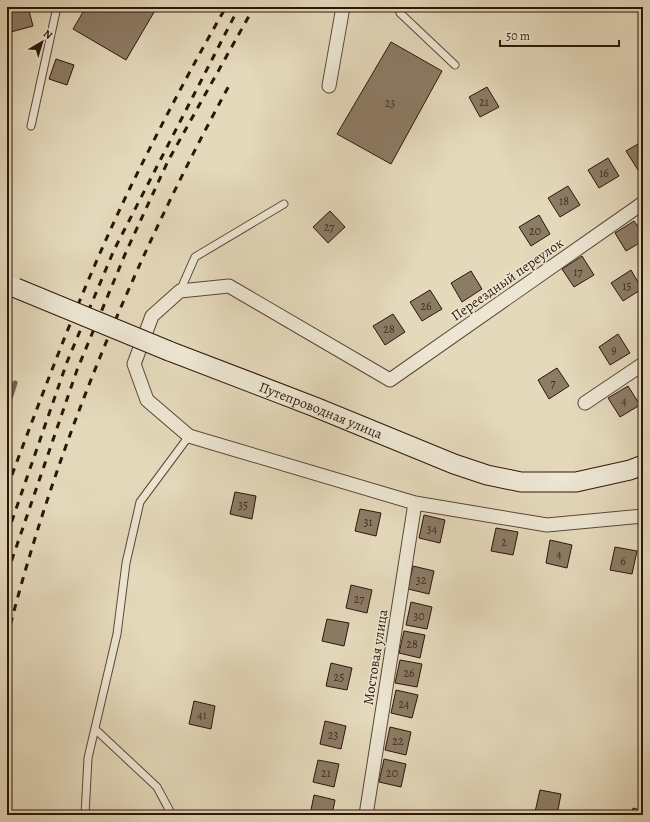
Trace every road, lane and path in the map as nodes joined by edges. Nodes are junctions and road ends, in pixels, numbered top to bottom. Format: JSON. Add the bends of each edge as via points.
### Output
{"nodes":[{"id":1,"x":57,"y":7,"type":"edge"},
{"id":2,"x":343,"y":7,"type":"edge"},
{"id":3,"x":399,"y":7,"type":"edge"},
{"id":4,"x":455,"y":65,"type":"dead end"},
{"id":5,"x":329,"y":86,"type":"dead end"},
{"id":6,"x":31,"y":126,"type":"dead end"},
{"id":7,"x":643,"y":203,"type":"edge"},
{"id":8,"x":284,"y":204,"type":"dead end"},
{"id":9,"x":12,"y":286,"type":"edge"},
{"id":10,"x":180,"y":292,"type":"junction"},
{"id":11,"x":643,"y":364,"type":"edge"},
{"id":12,"x":585,"y":403,"type":"dead end"},
{"id":13,"x":189,"y":436,"type":"junction"},
{"id":14,"x":643,"y":465,"type":"edge"},
{"id":15,"x":415,"y":503,"type":"junction"},
{"id":16,"x":643,"y":516,"type":"edge"},
{"id":17,"x":95,"y":729,"type":"junction"},
{"id":18,"x":86,"y":815,"type":"edge"},
{"id":19,"x":172,"y":815,"type":"edge"},
{"id":20,"x":366,"y":815,"type":"edge"}],
"edges":[{"from":1,"to":6,"type":"lane"},
{"from":2,"to":5,"type":"street"},
{"from":3,"to":4,"type":"lane","via":[[400,13]]},
{"from":7,"to":10,"type":"street","name":"Переездный переулок","via":[[390,380],[229,286]]},
{"from":8,"to":10,"type":"lane","via":[[195,257]]},
{"from":9,"to":14,"type":"main road","name":"Путепроводная улица","bridge":true,"via":[[169,351],[487,475],[521,482],[576,482]]},
{"from":10,"to":13,"type":"street","via":[[152,316],[134,364],[147,400]]},
{"from":11,"to":12,"type":"street"},
{"from":13,"to":15,"type":"street"},
{"from":13,"to":17,"type":"lane","via":[[140,502],[126,564],[118,634]]},
{"from":15,"to":16,"type":"street","via":[[547,525]]},
{"from":15,"to":20,"type":"street","name":"Мостовая улица"},
{"from":17,"to":18,"type":"lane","via":[[88,758]]},
{"from":17,"to":19,"type":"lane","via":[[157,787]]}]}
